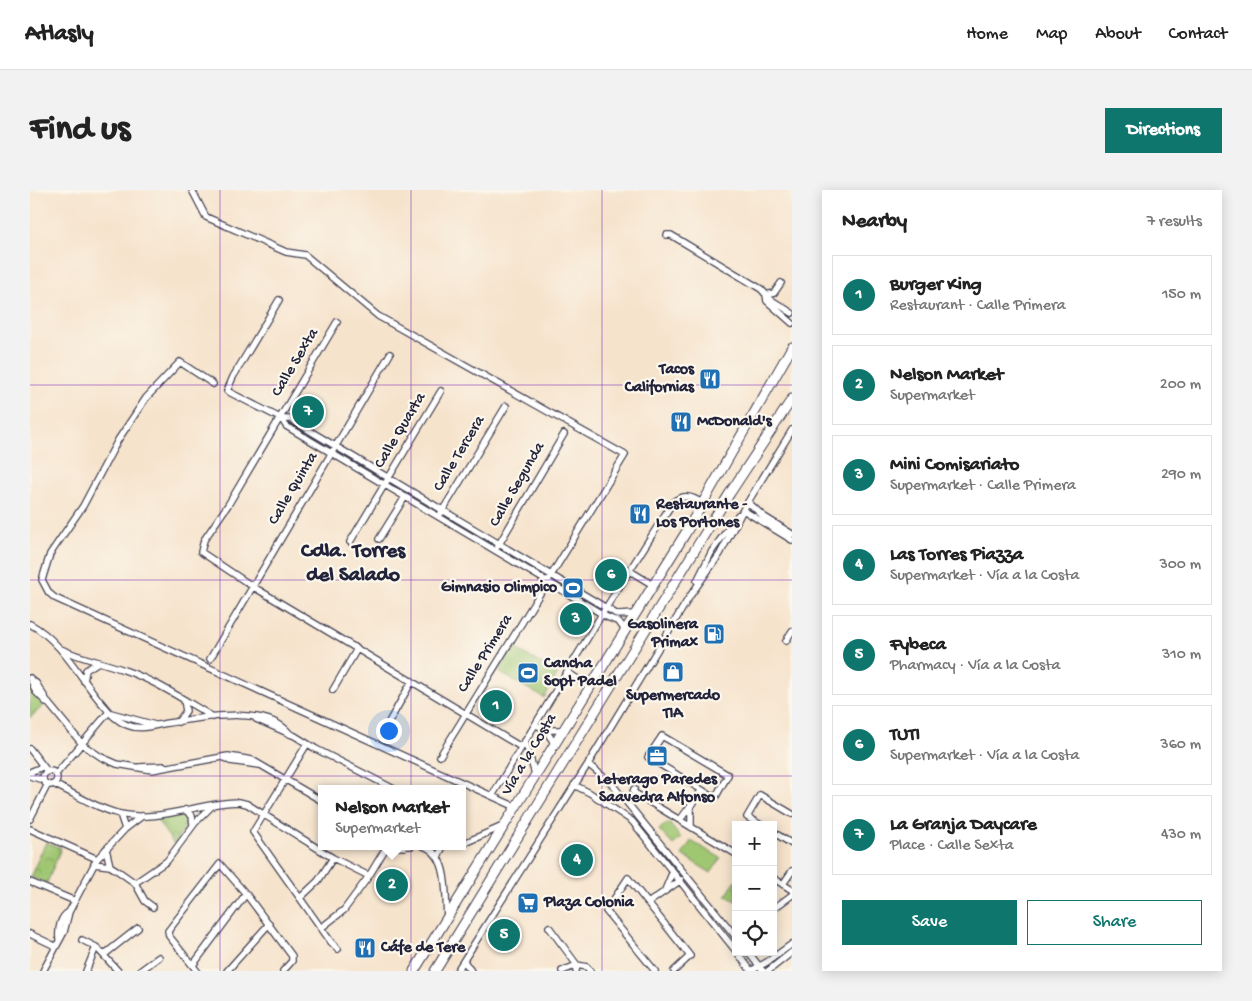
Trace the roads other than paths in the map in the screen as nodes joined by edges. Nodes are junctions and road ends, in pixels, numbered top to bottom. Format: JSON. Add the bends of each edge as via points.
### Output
{"nodes":[{"id":1,"x":192,"y":190,"type":"edge"},
{"id":2,"x":667,"y":235,"type":"dead end"},
{"id":3,"x":781,"y":283,"type":"dead end"},
{"id":4,"x":766,"y":294,"type":"junction"},
{"id":5,"x":279,"y":300,"type":"dead end"},
{"id":6,"x":791,"y":313,"type":"edge"},
{"id":7,"x":785,"y":319,"type":"junction"},
{"id":8,"x":337,"y":322,"type":"dead end"},
{"id":9,"x":792,"y":323,"type":"edge"},
{"id":10,"x":792,"y":347,"type":"edge"},
{"id":11,"x":390,"y":354,"type":"dead end"},
{"id":12,"x":792,"y":360,"type":"edge"},
{"id":13,"x":213,"y":384,"type":"dead end"},
{"id":14,"x":441,"y":391,"type":"dead end"},
{"id":15,"x":792,"y":399,"type":"edge"},
{"id":16,"x":506,"y":406,"type":"dead end"},
{"id":17,"x":281,"y":419,"type":"junction"},
{"id":18,"x":792,"y":430,"type":"edge"},
{"id":19,"x":564,"y":434,"type":"dead end"},
{"id":20,"x":738,"y":444,"type":"junction"},
{"id":21,"x":336,"y":446,"type":"junction"},
{"id":22,"x":332,"y":453,"type":"junction"},
{"id":23,"x":390,"y":478,"type":"junction"},
{"id":24,"x":385,"y":485,"type":"junction"},
{"id":25,"x":405,"y":497,"type":"junction"},
{"id":26,"x":748,"y":502,"type":"junction"},
{"id":27,"x":702,"y":503,"type":"junction"},
{"id":28,"x":443,"y":510,"type":"junction"},
{"id":29,"x":743,"y":510,"type":"junction"},
{"id":30,"x":438,"y":517,"type":"junction"},
{"id":31,"x":792,"y":534,"type":"edge"},
{"id":32,"x":379,"y":540,"type":"dead end"},
{"id":33,"x":792,"y":540,"type":"edge"},
{"id":34,"x":350,"y":542,"type":"dead end"},
{"id":35,"x":499,"y":544,"type":"junction"},
{"id":36,"x":495,"y":551,"type":"junction"},
{"id":37,"x":630,"y":570,"type":"junction"},
{"id":38,"x":552,"y":575,"type":"junction"},
{"id":39,"x":548,"y":582,"type":"junction"},
{"id":40,"x":653,"y":585,"type":"junction"},
{"id":41,"x":252,"y":586,"type":"junction"},
{"id":42,"x":607,"y":609,"type":"junction"},
{"id":43,"x":602,"y":614,"type":"junction"},
{"id":44,"x":636,"y":614,"type":"junction"},
{"id":45,"x":30,"y":624,"type":"edge"},
{"id":46,"x":626,"y":630,"type":"junction"},
{"id":47,"x":792,"y":631,"type":"edge"},
{"id":48,"x":786,"y":641,"type":"dead end"},
{"id":49,"x":59,"y":648,"type":"junction"},
{"id":50,"x":357,"y":649,"type":"junction"},
{"id":51,"x":210,"y":659,"type":"dead end"},
{"id":52,"x":97,"y":663,"type":"junction"},
{"id":53,"x":567,"y":672,"type":"junction"},
{"id":54,"x":30,"y":679,"type":"edge"},
{"id":55,"x":84,"y":681,"type":"junction"},
{"id":56,"x":412,"y":681,"type":"junction"},
{"id":57,"x":590,"y":687,"type":"junction"},
{"id":58,"x":333,"y":690,"type":"dead end"},
{"id":59,"x":184,"y":700,"type":"junction"},
{"id":60,"x":108,"y":713,"type":"junction"},
{"id":61,"x":466,"y":713,"type":"junction"},
{"id":62,"x":214,"y":717,"type":"junction"},
{"id":63,"x":178,"y":722,"type":"junction"},
{"id":64,"x":535,"y":724,"type":"junction"},
{"id":65,"x":385,"y":729,"type":"dead end"},
{"id":66,"x":545,"y":729,"type":"junction"},
{"id":67,"x":561,"y":730,"type":"junction"},
{"id":68,"x":554,"y":743,"type":"junction"},
{"id":69,"x":307,"y":744,"type":"junction"},
{"id":70,"x":523,"y":744,"type":"junction"},
{"id":71,"x":83,"y":745,"type":"junction"},
{"id":72,"x":30,"y":749,"type":"edge"},
{"id":73,"x":440,"y":756,"type":"dead end"},
{"id":74,"x":588,"y":764,"type":"junction"},
{"id":75,"x":45,"y":769,"type":"junction"},
{"id":76,"x":30,"y":772,"type":"edge"},
{"id":77,"x":535,"y":774,"type":"junction"},
{"id":78,"x":30,"y":776,"type":"edge"},
{"id":79,"x":285,"y":779,"type":"junction"},
{"id":80,"x":50,"y":780,"type":"junction"},
{"id":81,"x":388,"y":785,"type":"edge"},
{"id":82,"x":574,"y":785,"type":"junction"},
{"id":83,"x":634,"y":789,"type":"dead end"},
{"id":84,"x":702,"y":790,"type":"junction"},
{"id":85,"x":492,"y":796,"type":"junction"},
{"id":86,"x":318,"y":799,"type":"edge"},
{"id":87,"x":215,"y":804,"type":"junction"},
{"id":88,"x":691,"y":805,"type":"junction"},
{"id":89,"x":516,"y":807,"type":"junction"},
{"id":90,"x":185,"y":810,"type":"junction"},
{"id":91,"x":120,"y":814,"type":"junction"},
{"id":92,"x":792,"y":814,"type":"edge"},
{"id":93,"x":263,"y":815,"type":"junction"},
{"id":94,"x":143,"y":816,"type":"junction"},
{"id":95,"x":30,"y":820,"type":"edge"},
{"id":96,"x":680,"y":820,"type":"junction"},
{"id":97,"x":754,"y":821,"type":"edge"},
{"id":98,"x":505,"y":824,"type":"junction"},
{"id":99,"x":193,"y":825,"type":"junction"},
{"id":100,"x":691,"y":827,"type":"junction"},
{"id":101,"x":30,"y":829,"type":"edge"},
{"id":102,"x":125,"y":829,"type":"junction"},
{"id":103,"x":777,"y":835,"type":"edge"},
{"id":104,"x":466,"y":842,"type":"edge"},
{"id":105,"x":792,"y":844,"type":"edge"},
{"id":106,"x":318,"y":848,"type":"edge"},
{"id":107,"x":106,"y":849,"type":"junction"},
{"id":108,"x":321,"y":850,"type":"edge"},
{"id":109,"x":384,"y":850,"type":"edge"},
{"id":110,"x":428,"y":850,"type":"edge"},
{"id":111,"x":441,"y":850,"type":"edge"},
{"id":112,"x":732,"y":852,"type":"edge"},
{"id":113,"x":438,"y":857,"type":"junction"},
{"id":114,"x":334,"y":858,"type":"junction"},
{"id":115,"x":95,"y":862,"type":"junction"},
{"id":116,"x":110,"y":866,"type":"junction"},
{"id":117,"x":672,"y":870,"type":"junction"},
{"id":118,"x":792,"y":870,"type":"edge"},
{"id":119,"x":369,"y":876,"type":"junction"},
{"id":120,"x":681,"y":880,"type":"junction"},
{"id":121,"x":777,"y":880,"type":"edge"},
{"id":122,"x":30,"y":882,"type":"edge"},
{"id":123,"x":135,"y":884,"type":"junction"},
{"id":124,"x":692,"y":884,"type":"junction"},
{"id":125,"x":783,"y":884,"type":"junction"},
{"id":126,"x":687,"y":888,"type":"junction"},
{"id":127,"x":792,"y":890,"type":"edge"},
{"id":128,"x":664,"y":892,"type":"junction"},
{"id":129,"x":246,"y":894,"type":"junction"},
{"id":130,"x":792,"y":895,"type":"edge"},
{"id":131,"x":300,"y":898,"type":"junction"},
{"id":132,"x":75,"y":901,"type":"junction"},
{"id":133,"x":648,"y":903,"type":"junction"},
{"id":134,"x":153,"y":907,"type":"dead end"},
{"id":135,"x":777,"y":907,"type":"edge"},
{"id":136,"x":447,"y":918,"type":"junction"},
{"id":137,"x":269,"y":924,"type":"junction"},
{"id":138,"x":549,"y":927,"type":"dead end"},
{"id":139,"x":138,"y":928,"type":"dead end"},
{"id":140,"x":321,"y":928,"type":"junction"},
{"id":141,"x":732,"y":932,"type":"edge"},
{"id":142,"x":30,"y":934,"type":"edge"},
{"id":143,"x":82,"y":940,"type":"dead end"},
{"id":144,"x":792,"y":944,"type":"edge"},
{"id":145,"x":55,"y":946,"type":"junction"},
{"id":146,"x":96,"y":946,"type":"junction"},
{"id":147,"x":732,"y":947,"type":"edge"},
{"id":148,"x":338,"y":949,"type":"dead end"},
{"id":149,"x":792,"y":952,"type":"edge"},
{"id":150,"x":104,"y":954,"type":"junction"},
{"id":151,"x":739,"y":956,"type":"edge"},
{"id":152,"x":751,"y":956,"type":"edge"},
{"id":153,"x":160,"y":957,"type":"dead end"},
{"id":154,"x":464,"y":961,"type":"junction"},
{"id":155,"x":195,"y":968,"type":"edge"},
{"id":156,"x":577,"y":968,"type":"edge"},
{"id":157,"x":761,"y":969,"type":"edge"},
{"id":158,"x":43,"y":971,"type":"edge"},
{"id":159,"x":86,"y":971,"type":"edge"},
{"id":160,"x":118,"y":971,"type":"edge"},
{"id":161,"x":140,"y":971,"type":"edge"},
{"id":162,"x":227,"y":971,"type":"edge"},
{"id":163,"x":283,"y":971,"type":"edge"},
{"id":164,"x":414,"y":971,"type":"edge"},
{"id":165,"x":435,"y":971,"type":"edge"},
{"id":166,"x":457,"y":971,"type":"edge"},
{"id":167,"x":471,"y":971,"type":"edge"},
{"id":168,"x":562,"y":971,"type":"edge"},
{"id":169,"x":590,"y":971,"type":"edge"},
{"id":170,"x":655,"y":971,"type":"edge"},
{"id":171,"x":674,"y":971,"type":"edge"},
{"id":172,"x":751,"y":971,"type":"edge"},
{"id":173,"x":768,"y":971,"type":"edge"}],
"edges":[{"from":1,"to":38,"type":"street","name":"Calle Primera","via":[[206,217],[286,252],[305,255],[378,316],[625,455]]},
{"from":2,"to":4,"type":"street","via":[[687,244]]},
{"from":3,"to":4,"type":"street","via":[[774,293]]},
{"from":4,"to":6,"type":"street"},
{"from":4,"to":7,"type":"street","via":[[766,301]]},
{"from":5,"to":17,"type":"street","via":[[227,391]]},
{"from":6,"to":7,"type":"street"},
{"from":7,"to":9,"type":"street"},
{"from":8,"to":17,"type":"street","name":"Calle Sexta"},
{"from":10,"to":20,"type":"highway","name":"Vía a la Costa"},
{"from":11,"to":21,"type":"street","name":"Calle Quinta"},
{"from":12,"to":20,"type":"highway"},
{"from":13,"to":85,"type":"street","via":[[180,362],[146,398],[118,440],[84,506],[50,554],[42,580],[44,587],[55,598]]},
{"from":14,"to":23,"type":"street","name":"Calle Quarta"},
{"from":15,"to":165,"type":"highway","name":"Vía a la Costa","via":[[730,493]]},
{"from":16,"to":28,"type":"street","name":"Calle Tercera"},
{"from":17,"to":21,"type":"street","via":[[290,419]]},
{"from":17,"to":22,"type":"street","via":[[286,426]]},
{"from":17,"to":41,"type":"street","name":"Calle Sexta","via":[[201,549],[204,556]]},
{"from":18,"to":26,"type":"street"},
{"from":19,"to":35,"type":"street","name":"Calle Segunda"},
{"from":20,"to":27,"type":"highway","name":"Vía a la Costa"},
{"from":21,"to":22,"type":"street","name":"Calle Quinta"},
{"from":21,"to":23,"type":"street"},
{"from":22,"to":24,"type":"street"},
{"from":22,"to":41,"type":"street","name":"Calle Quinta"},
{"from":23,"to":24,"type":"street","name":"Calle Quarta"},
{"from":23,"to":28,"type":"street"},
{"from":24,"to":25,"type":"street"},
{"from":24,"to":34,"type":"street","name":"Calle Quarta"},
{"from":25,"to":30,"type":"street"},
{"from":25,"to":32,"type":"street"},
{"from":26,"to":29,"type":"street"},
{"from":26,"to":31,"type":"street"},
{"from":27,"to":37,"type":"street","via":[[692,496],[673,502]]},
{"from":27,"to":40,"type":"highway","name":"Vía a la Costa"},
{"from":28,"to":30,"type":"street","name":"Calle Tercera"},
{"from":28,"to":35,"type":"street"},
{"from":29,"to":33,"type":"street"},
{"from":29,"to":74,"type":"street","via":[[712,551],[690,596]]},
{"from":30,"to":36,"type":"street"},
{"from":35,"to":36,"type":"street","name":"Calle Segunda"},
{"from":35,"to":38,"type":"street"},
{"from":36,"to":39,"type":"street"},
{"from":37,"to":40,"type":"street"},
{"from":37,"to":42,"type":"street"},
{"from":38,"to":39,"type":"street","name":"Calle Primera"},
{"from":38,"to":42,"type":"street"},
{"from":39,"to":43,"type":"street"},
{"from":39,"to":61,"type":"street","name":"Calle Primera"},
{"from":40,"to":44,"type":"highway","name":"Vía a la Costa"},
{"from":41,"to":50,"type":"street"},
{"from":41,"to":51,"type":"street","name":"Calle Quinta"},
{"from":42,"to":43,"type":"street"},
{"from":42,"to":44,"type":"street","via":[[618,615]]},
{"from":43,"to":46,"type":"street","via":[[619,622]]},
{"from":43,"to":53,"type":"street"},
{"from":44,"to":46,"type":"highway","name":"Vía a la Costa"},
{"from":45,"to":49,"type":"street"},
{"from":46,"to":57,"type":"highway","name":"Vía a la Costa"},
{"from":47,"to":48,"type":"street"},
{"from":49,"to":52,"type":"street"},
{"from":49,"to":55,"type":"street"},
{"from":50,"to":56,"type":"street"},
{"from":50,"to":58,"type":"street"},
{"from":52,"to":55,"type":"street","via":[[86,670]]},
{"from":52,"to":59,"type":"street","via":[[122,669]]},
{"from":53,"to":57,"type":"street"},
{"from":53,"to":64,"type":"street"},
{"from":54,"to":71,"type":"street","via":[[36,692]]},
{"from":55,"to":60,"type":"street"},
{"from":56,"to":61,"type":"street"},
{"from":56,"to":65,"type":"street"},
{"from":57,"to":67,"type":"highway","name":"Vía a la Costa"},
{"from":59,"to":62,"type":"street"},
{"from":59,"to":63,"type":"street","via":[[186,712]]},
{"from":60,"to":63,"type":"street","via":[[157,726]]},
{"from":60,"to":71,"type":"street"},
{"from":61,"to":70,"type":"street"},
{"from":61,"to":73,"type":"street","name":"Calle Primera"},
{"from":62,"to":63,"type":"street"},
{"from":62,"to":69,"type":"street","via":[[255,718],[281,725]]},
{"from":64,"to":66,"type":"street"},
{"from":64,"to":70,"type":"street"},
{"from":66,"to":67,"type":"street"},
{"from":66,"to":68,"type":"street"},
{"from":67,"to":68,"type":"highway","name":"Vía a la Costa"},
{"from":68,"to":77,"type":"highway","name":"Vía a la Costa"},
{"from":69,"to":79,"type":"street"},
{"from":69,"to":81,"type":"street"},
{"from":70,"to":77,"type":"street"},
{"from":70,"to":85,"type":"street"},
{"from":71,"to":79,"type":"street","via":[[101,757],[152,770],[223,757],[259,765]]},
{"from":71,"to":80,"type":"street"},
{"from":72,"to":75,"type":"street"},
{"from":74,"to":82,"type":"street"},
{"from":74,"to":124,"type":"street","via":[[610,783]]},
{"from":75,"to":76,"type":"street"},
{"from":75,"to":80,"type":"street"},
{"from":75,"to":80,"type":"street","via":[[43,775]]},
{"from":77,"to":89,"type":"highway","name":"Vía a la Costa"},
{"from":78,"to":80,"type":"street"},
{"from":79,"to":86,"type":"street"},
{"from":79,"to":93,"type":"street"},
{"from":80,"to":91,"type":"street","via":[[89,804]]},
{"from":80,"to":95,"type":"street"},
{"from":82,"to":117,"type":"street","via":[[632,821]]},
{"from":82,"to":154,"type":"street"},
{"from":83,"to":96,"type":"street"},
{"from":84,"to":84,"type":"street","via":[[648,757],[662,736],[728,775],[715,798]]},
{"from":84,"to":88,"type":"street"},
{"from":85,"to":89,"type":"street"},
{"from":87,"to":90,"type":"street"},
{"from":87,"to":93,"type":"street","via":[[239,802]]},
{"from":87,"to":99,"type":"street"},
{"from":88,"to":96,"type":"street"},
{"from":88,"to":100,"type":"street"},
{"from":89,"to":98,"type":"highway","name":"Vía a la Costa"},
{"from":90,"to":94,"type":"street"},
{"from":90,"to":99,"type":"street","via":[[192,816]]},
{"from":91,"to":94,"type":"street"},
{"from":91,"to":102,"type":"street"},
{"from":92,"to":97,"type":"street","via":[[760,795],[747,817]]},
{"from":93,"to":106,"type":"street"},
{"from":93,"to":131,"type":"street","via":[[254,835]]},
{"from":94,"to":102,"type":"street"},
{"from":96,"to":100,"type":"street"},
{"from":98,"to":104,"type":"street"},
{"from":98,"to":136,"type":"highway","name":"Vía a la Costa"},
{"from":99,"to":123,"type":"street","via":[[167,861]]},
{"from":100,"to":112,"type":"street"},
{"from":101,"to":115,"type":"street"},
{"from":102,"to":107,"type":"street"},
{"from":103,"to":105,"type":"street"},
{"from":107,"to":115,"type":"street"},
{"from":107,"to":116,"type":"street"},
{"from":108,"to":114,"type":"street"},
{"from":109,"to":119,"type":"street"},
{"from":110,"to":113,"type":"street"},
{"from":111,"to":113,"type":"street"},
{"from":113,"to":136,"type":"street","via":[[444,878]]},
{"from":114,"to":119,"type":"street"},
{"from":114,"to":131,"type":"street","via":[[318,881]]},
{"from":115,"to":116,"type":"street"},
{"from":115,"to":132,"type":"street"},
{"from":116,"to":123,"type":"street"},
{"from":117,"to":120,"type":"street"},
{"from":117,"to":128,"type":"street"},
{"from":118,"to":125,"type":"street"},
{"from":119,"to":140,"type":"street","via":[[344,910]]},
{"from":120,"to":126,"type":"street"},
{"from":120,"to":128,"type":"street"},
{"from":121,"to":125,"type":"street"},
{"from":122,"to":132,"type":"street"},
{"from":123,"to":134,"type":"street","via":[[145,901]]},
{"from":124,"to":126,"type":"street"},
{"from":124,"to":141,"type":"street"},
{"from":125,"to":127,"type":"street"},
{"from":126,"to":147,"type":"street"},
{"from":128,"to":133,"type":"street"},
{"from":129,"to":137,"type":"street"},
{"from":129,"to":155,"type":"street"},
{"from":129,"to":155,"type":"street","via":[[217,864],[170,928],[169,936]]},
{"from":130,"to":135,"type":"street"},
{"from":131,"to":140,"type":"street"},
{"from":132,"to":145,"type":"street","via":[[64,932]]},
{"from":133,"to":170,"type":"street","via":[[628,878],[606,911]]},
{"from":133,"to":171,"type":"street","via":[[690,956]]},
{"from":136,"to":164,"type":"highway","name":"Vía a la Costa"},
{"from":137,"to":162,"type":"street"},
{"from":137,"to":163,"type":"street","via":[[292,956],[292,961]]},
{"from":138,"to":156,"type":"street"},
{"from":139,"to":150,"type":"street"},
{"from":140,"to":148,"type":"street"},
{"from":142,"to":145,"type":"street"},
{"from":143,"to":146,"type":"street"},
{"from":144,"to":157,"type":"street"},
{"from":145,"to":158,"type":"street"},
{"from":146,"to":150,"type":"street"},
{"from":146,"to":159,"type":"street"},
{"from":149,"to":173,"type":"street"},
{"from":150,"to":160,"type":"street"},
{"from":151,"to":172,"type":"street"},
{"from":152,"to":157,"type":"street"},
{"from":153,"to":161,"type":"street"},
{"from":154,"to":166,"type":"street"},
{"from":154,"to":167,"type":"street"},
{"from":156,"to":168,"type":"street"},
{"from":156,"to":169,"type":"street","via":[[587,967]]},
{"from":157,"to":172,"type":"street"}]}
